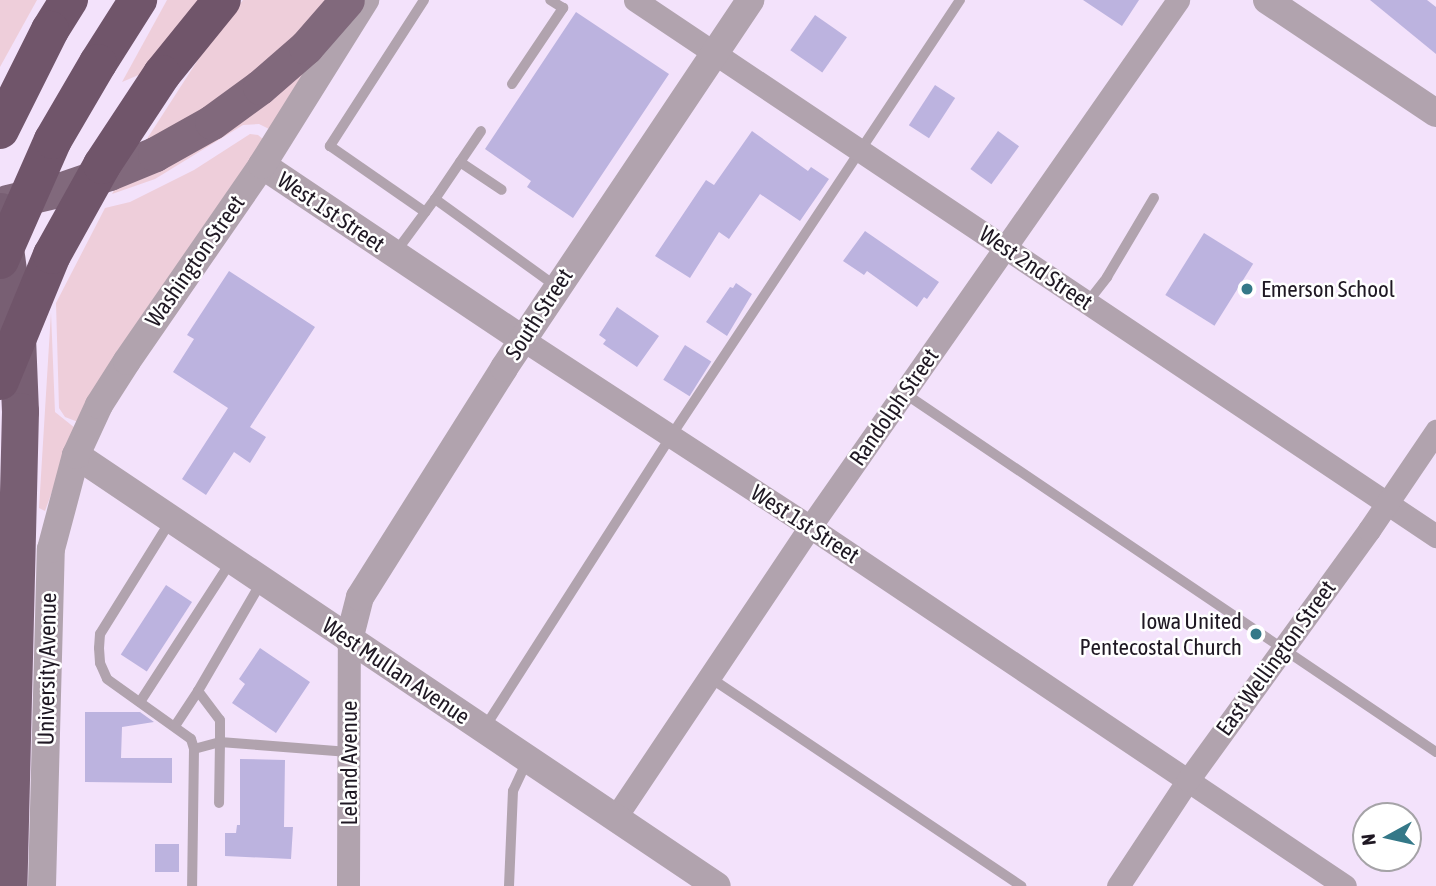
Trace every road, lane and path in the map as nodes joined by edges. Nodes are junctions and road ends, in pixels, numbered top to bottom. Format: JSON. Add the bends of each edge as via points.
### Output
{"nodes":[{"id":1,"x":138,"y":0,"type":"edge"},
{"id":2,"x":222,"y":0,"type":"edge"},
{"id":3,"x":348,"y":0,"type":"edge"},
{"id":4,"x":365,"y":0,"type":"edge"},
{"id":5,"x":424,"y":0,"type":"edge"},
{"id":6,"x":550,"y":0,"type":"edge"},
{"id":7,"x":635,"y":0,"type":"edge"},
{"id":8,"x":750,"y":0,"type":"edge"},
{"id":9,"x":960,"y":0,"type":"edge"},
{"id":10,"x":1178,"y":0,"type":"edge"},
{"id":11,"x":1267,"y":0,"type":"edge"},
{"id":12,"x":59,"y":15,"type":"edge"},
{"id":13,"x":714,"y":53,"type":"junction"},
{"id":14,"x":512,"y":84,"type":"dead end"},
{"id":15,"x":1436,"y":113,"type":"edge"},
{"id":16,"x":0,"y":130,"type":"edge"},
{"id":17,"x":481,"y":131,"type":"dead end"},
{"id":18,"x":860,"y":151,"type":"junction"},
{"id":19,"x":460,"y":162,"type":"junction"},
{"id":20,"x":262,"y":165,"type":"junction"},
{"id":21,"x":502,"y":190,"type":"dead end"},
{"id":22,"x":1154,"y":198,"type":"dead end"},
{"id":23,"x":435,"y":199,"type":"junction"},
{"id":24,"x":0,"y":204,"type":"edge"},
{"id":25,"x":0,"y":211,"type":"edge"},
{"id":26,"x":425,"y":212,"type":"junction"},
{"id":27,"x":1006,"y":249,"type":"junction"},
{"id":28,"x":394,"y":254,"type":"junction"},
{"id":29,"x":0,"y":260,"type":"edge"},
{"id":30,"x":557,"y":287,"type":"junction"},
{"id":31,"x":1087,"y":303,"type":"junction"},
{"id":32,"x":522,"y":339,"type":"junction"},
{"id":33,"x":0,"y":381,"type":"edge"},
{"id":34,"x":904,"y":393,"type":"junction"},
{"id":35,"x":1436,"y":430,"type":"edge"},
{"id":36,"x":671,"y":436,"type":"junction"},
{"id":37,"x":76,"y":455,"type":"junction"},
{"id":38,"x":1387,"y":505,"type":"junction"},
{"id":39,"x":172,"y":519,"type":"junction"},
{"id":40,"x":810,"y":527,"type":"junction"},
{"id":41,"x":1436,"y":536,"type":"edge"},
{"id":42,"x":232,"y":560,"type":"junction"},
{"id":43,"x":262,"y":580,"type":"junction"},
{"id":44,"x":349,"y":640,"type":"junction"},
{"id":45,"x":1283,"y":649,"type":"junction"},
{"id":46,"x":709,"y":677,"type":"junction"},
{"id":47,"x":198,"y":691,"type":"junction"},
{"id":48,"x":140,"y":702,"type":"junction"},
{"id":49,"x":174,"y":726,"type":"junction"},
{"id":50,"x":483,"y":729,"type":"junction"},
{"id":51,"x":219,"y":741,"type":"junction"},
{"id":52,"x":194,"y":749,"type":"junction"},
{"id":53,"x":349,"y":752,"type":"junction"},
{"id":54,"x":1436,"y":752,"type":"edge"},
{"id":55,"x":528,"y":759,"type":"junction"},
{"id":56,"x":1188,"y":780,"type":"junction"},
{"id":57,"x":219,"y":803,"type":"dead end"},
{"id":58,"x":615,"y":818,"type":"junction"},
{"id":59,"x":8,"y":886,"type":"edge"},
{"id":60,"x":42,"y":886,"type":"edge"},
{"id":61,"x":192,"y":886,"type":"edge"},
{"id":62,"x":348,"y":886,"type":"edge"},
{"id":63,"x":509,"y":886,"type":"edge"},
{"id":64,"x":717,"y":886,"type":"edge"},
{"id":65,"x":1021,"y":886,"type":"edge"},
{"id":66,"x":1118,"y":886,"type":"edge"},
{"id":67,"x":1345,"y":886,"type":"edge"}],
"edges":[{"from":1,"to":29,"type":"highway","bridge":true,"via":[[53,140]]},
{"from":2,"to":33,"type":"highway","bridge":true,"via":[[162,74],[102,164],[52,255]]},
{"from":3,"to":24,"type":"main road","via":[[306,47],[212,122],[110,173]]},
{"from":4,"to":20,"type":"street","name":"Washington Street"},
{"from":5,"to":26,"type":"lane","via":[[330,146]]},
{"from":6,"to":14,"type":"lane","via":[[563,8]]},
{"from":7,"to":13,"type":"street","name":"West 2nd Street"},
{"from":8,"to":13,"type":"street","name":"South Street"},
{"from":9,"to":18,"type":"lane"},
{"from":10,"to":27,"type":"street","name":"Randolph Street"},
{"from":11,"to":15,"type":"street"},
{"from":12,"to":16,"type":"highway","bridge":true},
{"from":13,"to":18,"type":"street","name":"West 2nd Street"},
{"from":13,"to":30,"type":"street","name":"South Street"},
{"from":17,"to":19,"type":"lane"},
{"from":18,"to":27,"type":"street","name":"West 2nd Street"},
{"from":18,"to":36,"type":"lane"},
{"from":19,"to":21,"type":"lane"},
{"from":19,"to":23,"type":"lane"},
{"from":20,"to":28,"type":"street","name":"West 1st Street"},
{"from":20,"to":37,"type":"street","name":"Washington Street","via":[[120,372]]},
{"from":22,"to":31,"type":"lane"},
{"from":23,"to":26,"type":"lane"},
{"from":23,"to":30,"type":"lane"},
{"from":25,"to":59,"type":"highway","via":[[17,337],[20,411]]},
{"from":26,"to":28,"type":"lane"},
{"from":27,"to":31,"type":"street","name":"West 2nd Street"},
{"from":27,"to":34,"type":"street","name":"Randolph Street"},
{"from":28,"to":32,"type":"street","name":"West 1st Street"},
{"from":30,"to":32,"type":"street","name":"South Street"},
{"from":31,"to":38,"type":"street","name":"West 2nd Street"},
{"from":32,"to":36,"type":"street","name":"West 1st Street"},
{"from":32,"to":44,"type":"street","name":"South Street","via":[[360,597]]},
{"from":34,"to":40,"type":"street","name":"Randolph Street"},
{"from":34,"to":45,"type":"lane"},
{"from":35,"to":38,"type":"street","name":"East Wellington Street"},
{"from":36,"to":40,"type":"street","name":"West 1st Street"},
{"from":36,"to":50,"type":"lane"},
{"from":37,"to":39,"type":"street","name":"West Mullan Avenue"},
{"from":37,"to":60,"type":"street","name":"University Avenue","via":[[51,549]]},
{"from":38,"to":41,"type":"street","name":"West 2nd Street"},
{"from":38,"to":45,"type":"street","name":"East Wellington Street"},
{"from":39,"to":42,"type":"street","name":"West Mullan Avenue"},
{"from":39,"to":48,"type":"lane","via":[[100,634],[100,663],[107,679]]},
{"from":40,"to":46,"type":"street","name":"Randolph Street"},
{"from":40,"to":56,"type":"street","name":"West 1st Street"},
{"from":42,"to":43,"type":"street","name":"West Mullan Avenue"},
{"from":42,"to":48,"type":"lane"},
{"from":43,"to":44,"type":"street","name":"West Mullan Avenue"},
{"from":43,"to":47,"type":"lane"},
{"from":44,"to":50,"type":"street","name":"West Mullan Avenue"},
{"from":44,"to":53,"type":"street","name":"Leland Avenue"},
{"from":45,"to":54,"type":"lane"},
{"from":45,"to":56,"type":"street","name":"East Wellington Street"},
{"from":46,"to":58,"type":"street","name":"Randolph Street"},
{"from":46,"to":65,"type":"lane"},
{"from":47,"to":49,"type":"lane"},
{"from":47,"to":51,"type":"lane","via":[[220,720]]},
{"from":48,"to":49,"type":"lane"},
{"from":49,"to":52,"type":"lane","via":[[191,739]]},
{"from":50,"to":55,"type":"street","name":"West Mullan Avenue"},
{"from":51,"to":52,"type":"lane"},
{"from":51,"to":53,"type":"lane"},
{"from":51,"to":57,"type":"lane"},
{"from":52,"to":61,"type":"lane"},
{"from":53,"to":62,"type":"street","name":"Leland Avenue"},
{"from":55,"to":58,"type":"street","name":"West Mullan Avenue"},
{"from":55,"to":63,"type":"lane","via":[[513,791]]},
{"from":56,"to":66,"type":"street","name":"East Wellington Street"},
{"from":56,"to":67,"type":"street","name":"West 1st Street"},
{"from":58,"to":64,"type":"street","name":"West Mullan Avenue"}]}
